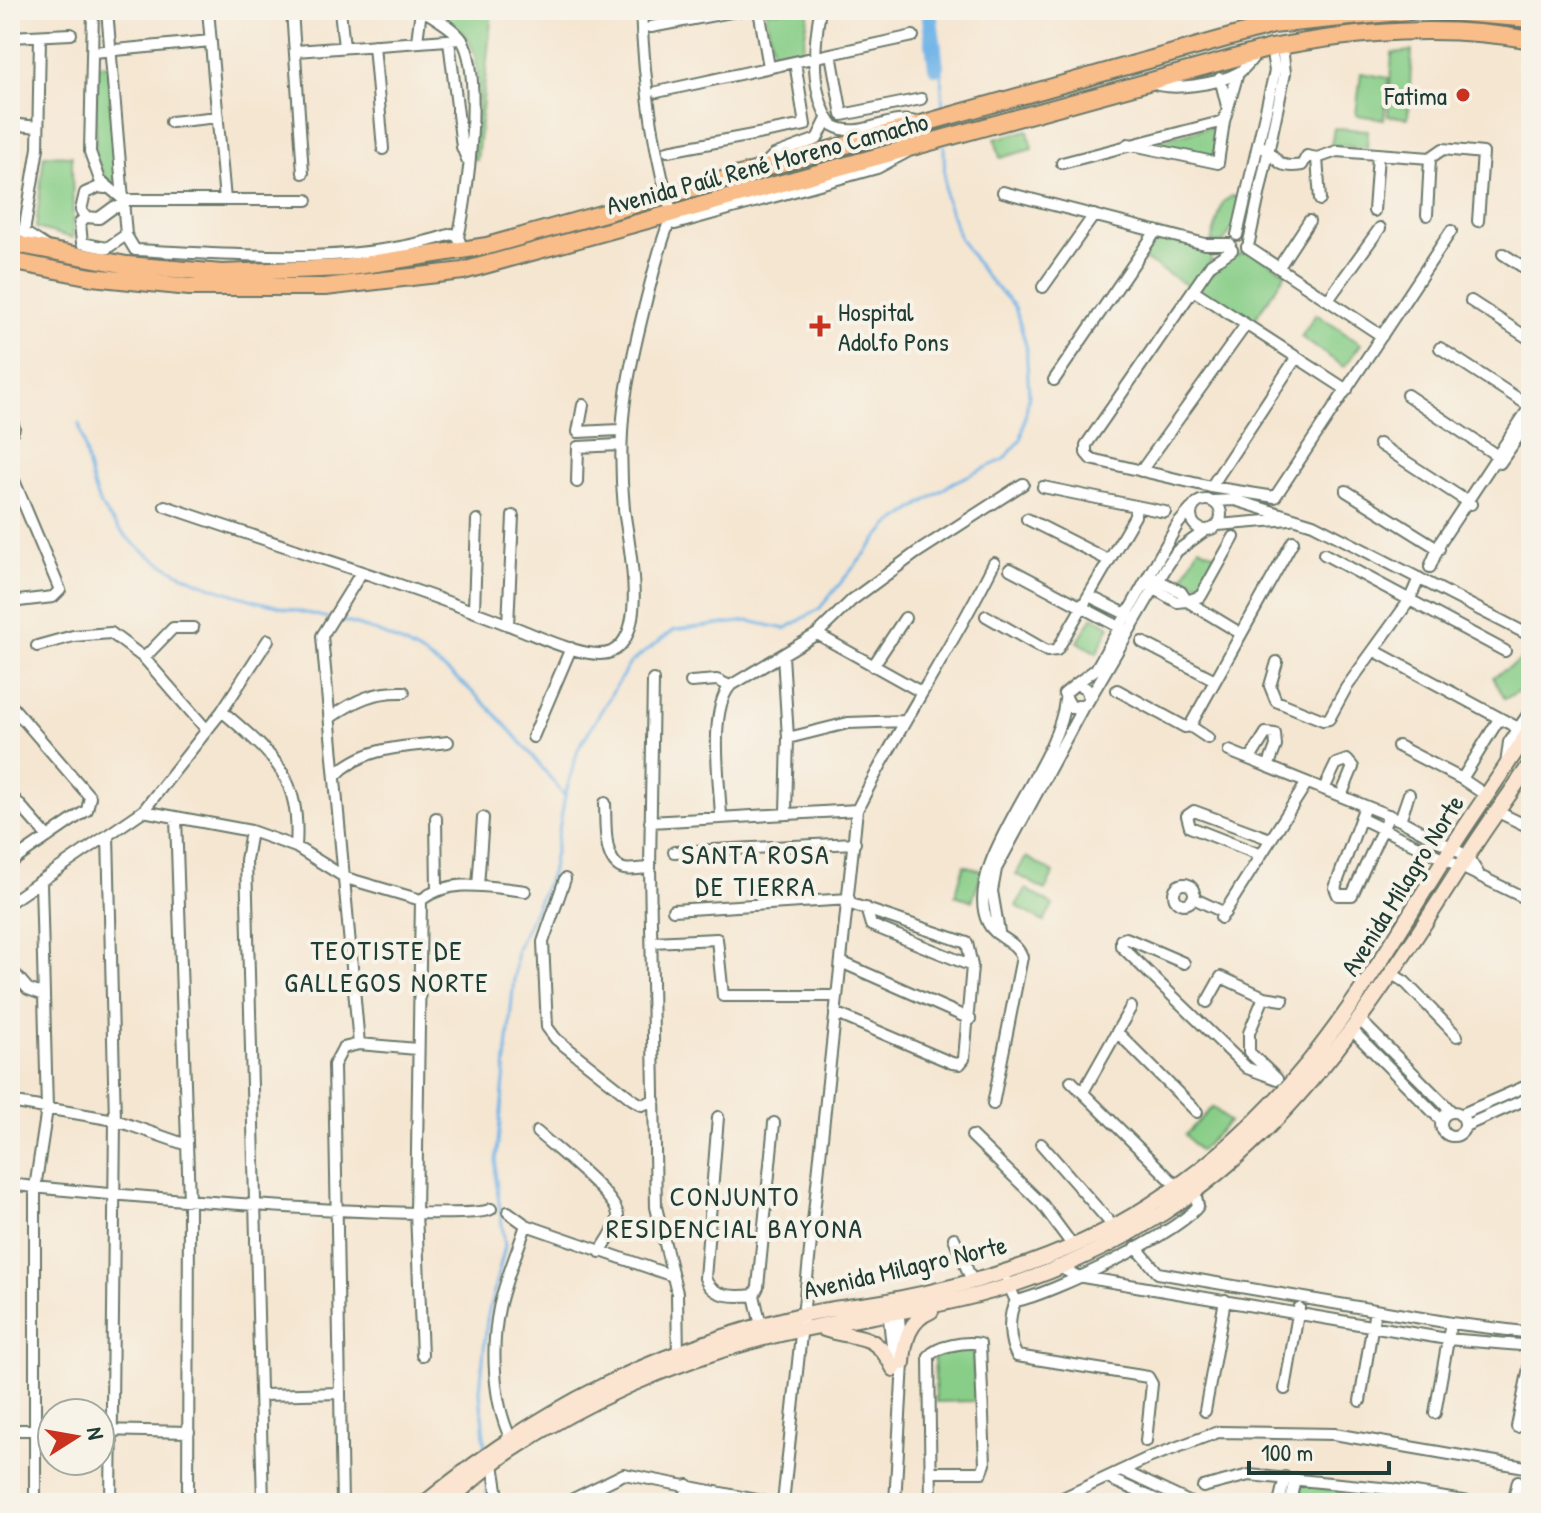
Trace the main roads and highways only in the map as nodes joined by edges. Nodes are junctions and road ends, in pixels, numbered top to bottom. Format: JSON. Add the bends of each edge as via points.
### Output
{"nodes":[{"id":1,"x":1422,"y":10,"type":"edge"},
{"id":2,"x":1275,"y":17,"type":"edge"},
{"id":3,"x":1531,"y":19,"type":"edge"},
{"id":4,"x":1531,"y":40,"type":"edge"},
{"id":5,"x":17,"y":237,"type":"edge"},
{"id":6,"x":10,"y":261,"type":"edge"},
{"id":7,"x":343,"y":269,"type":"junction"},
{"id":8,"x":1525,"y":728,"type":"edge"},
{"id":9,"x":1531,"y":763,"type":"edge"},
{"id":10,"x":1006,"y":1279,"type":"junction"},
{"id":11,"x":950,"y":1303,"type":"junction"},
{"id":12,"x":893,"y":1307,"type":"junction"},
{"id":13,"x":808,"y":1324,"type":"junction"},
{"id":14,"x":678,"y":1359,"type":"junction"},
{"id":15,"x":425,"y":1503,"type":"edge"},
{"id":16,"x":446,"y":1503,"type":"edge"}],
"edges":[{"from":1,"to":2,"type":"main road","name":"Avenida Paúl René Moreno Camacho"},
{"from":1,"to":3,"type":"main road","name":"Avenida Paúl René Moreno Camacho"},
{"from":2,"to":7,"type":"main road","name":"Avenida Paúl René Moreno Camacho","via":[[665,198]]},
{"from":4,"to":7,"type":"main road","name":"Avenida Paúl René Moreno Camacho","via":[[1429,30],[1370,32],[1270,49],[463,271]]},
{"from":5,"to":7,"type":"main road","name":"Avenida Paúl René Moreno Camacho","via":[[51,250],[222,273]]},
{"from":6,"to":7,"type":"main road","name":"Avenida Paúl René Moreno Camacho","via":[[92,277],[189,287]]},
{"from":8,"to":10,"type":"main road","name":"Avenida Milagro Norte","via":[[1360,998],[1290,1088],[1178,1187]]},
{"from":9,"to":10,"type":"main road","name":"Avenida Milagro Norte","via":[[1357,1026],[1280,1118],[1195,1192],[1114,1240],[1057,1266]]},
{"from":10,"to":11,"type":"main road","name":"Avenida Milagro Norte"},
{"from":10,"to":12,"type":"main road","name":"Avenida Milagro Norte","via":[[972,1281]]},
{"from":11,"to":12,"type":"main road","name":"Avenida Milagro Norte"},
{"from":11,"to":13,"type":"main road","via":[[921,1315],[898,1366],[870,1338]]},
{"from":12,"to":13,"type":"main road","name":"Avenida Milagro Norte"},
{"from":13,"to":14,"type":"main road","name":"Avenida Milagro Norte"},
{"from":13,"to":14,"type":"main road","name":"Avenida Milagro Norte","via":[[761,1326]]},
{"from":14,"to":15,"type":"main road","name":"Avenida Milagro Norte","via":[[602,1384],[510,1437]]},
{"from":14,"to":16,"type":"main road","name":"Avenida Milagro Norte","via":[[561,1419]]}]}
